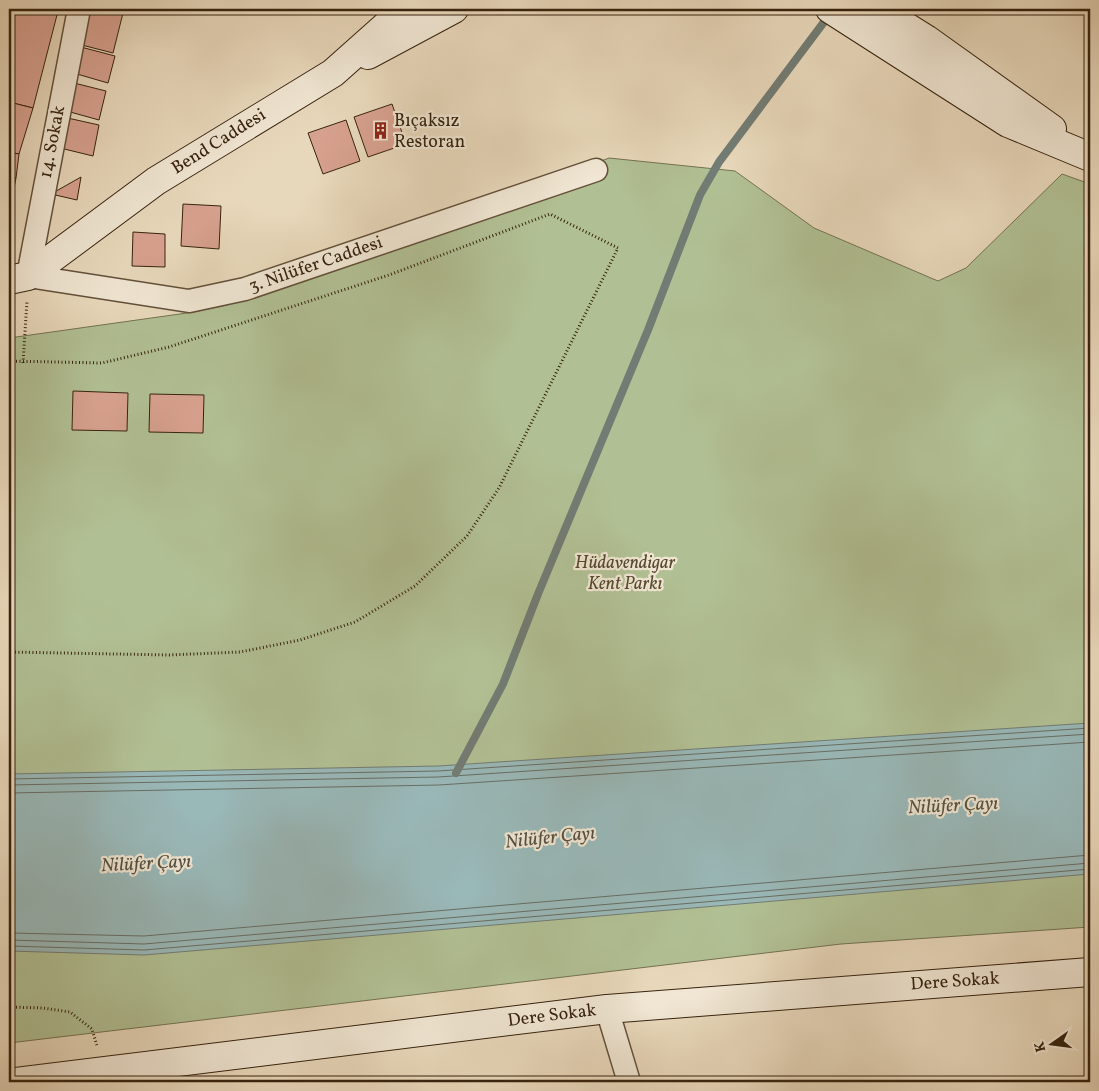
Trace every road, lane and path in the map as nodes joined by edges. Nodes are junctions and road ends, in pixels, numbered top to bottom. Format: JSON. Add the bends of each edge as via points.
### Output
{"nodes":[{"id":1,"x":79,"y":9,"type":"edge"},
{"id":2,"x":409,"y":9,"type":"edge"},
{"id":3,"x":454,"y":9,"type":"edge"},
{"id":4,"x":830,"y":9,"type":"edge"},
{"id":5,"x":878,"y":9,"type":"edge"},
{"id":6,"x":333,"y":72,"type":"junction"},
{"id":7,"x":1090,"y":156,"type":"edge"},
{"id":8,"x":596,"y":170,"type":"dead end"},
{"id":9,"x":15,"y":274,"type":"edge"},
{"id":10,"x":9,"y":362,"type":"edge"},
{"id":11,"x":23,"y":363,"type":"junction"},
{"id":12,"x":9,"y":652,"type":"edge"},
{"id":13,"x":1090,"y":972,"type":"edge"},
{"id":14,"x":9,"y":1007,"type":"edge"},
{"id":15,"x":607,"y":1009,"type":"junction"},
{"id":16,"x":87,"y":1076,"type":"edge"},
{"id":17,"x":16,"y":1082,"type":"edge"},
{"id":18,"x":628,"y":1082,"type":"edge"}],
"edges":[{"from":1,"to":9,"type":"street","name":"14. Sokak"},
{"from":2,"to":6,"type":"main road","name":"Bend Caddesi"},
{"from":3,"to":6,"type":"main road"},
{"from":4,"to":7,"type":"main road","via":[[1008,123]]},
{"from":5,"to":7,"type":"main road","via":[[926,39]]},
{"from":6,"to":9,"type":"main road","name":"Bend Caddesi","via":[[156,181]]},
{"from":8,"to":9,"type":"street","name":"3. Nilüfer Caddesi","via":[[245,289],[189,301]]},
{"from":9,"to":11,"type":"path"},
{"from":10,"to":11,"type":"path"},
{"from":11,"to":12,"type":"path","via":[[102,363],[169,347],[388,275],[550,214],[618,248],[499,488],[467,536],[415,586],[355,622],[300,640],[240,652],[169,655]]},
{"from":13,"to":15,"type":"main road","name":"Dere Sokak"},
{"from":14,"to":16,"type":"path","via":[[70,1012],[92,1029]]},
{"from":15,"to":16,"type":"main road","name":"Dere Sokak"},
{"from":15,"to":18,"type":"street"},
{"from":16,"to":17,"type":"main road","name":"Dere Sokak"}]}
